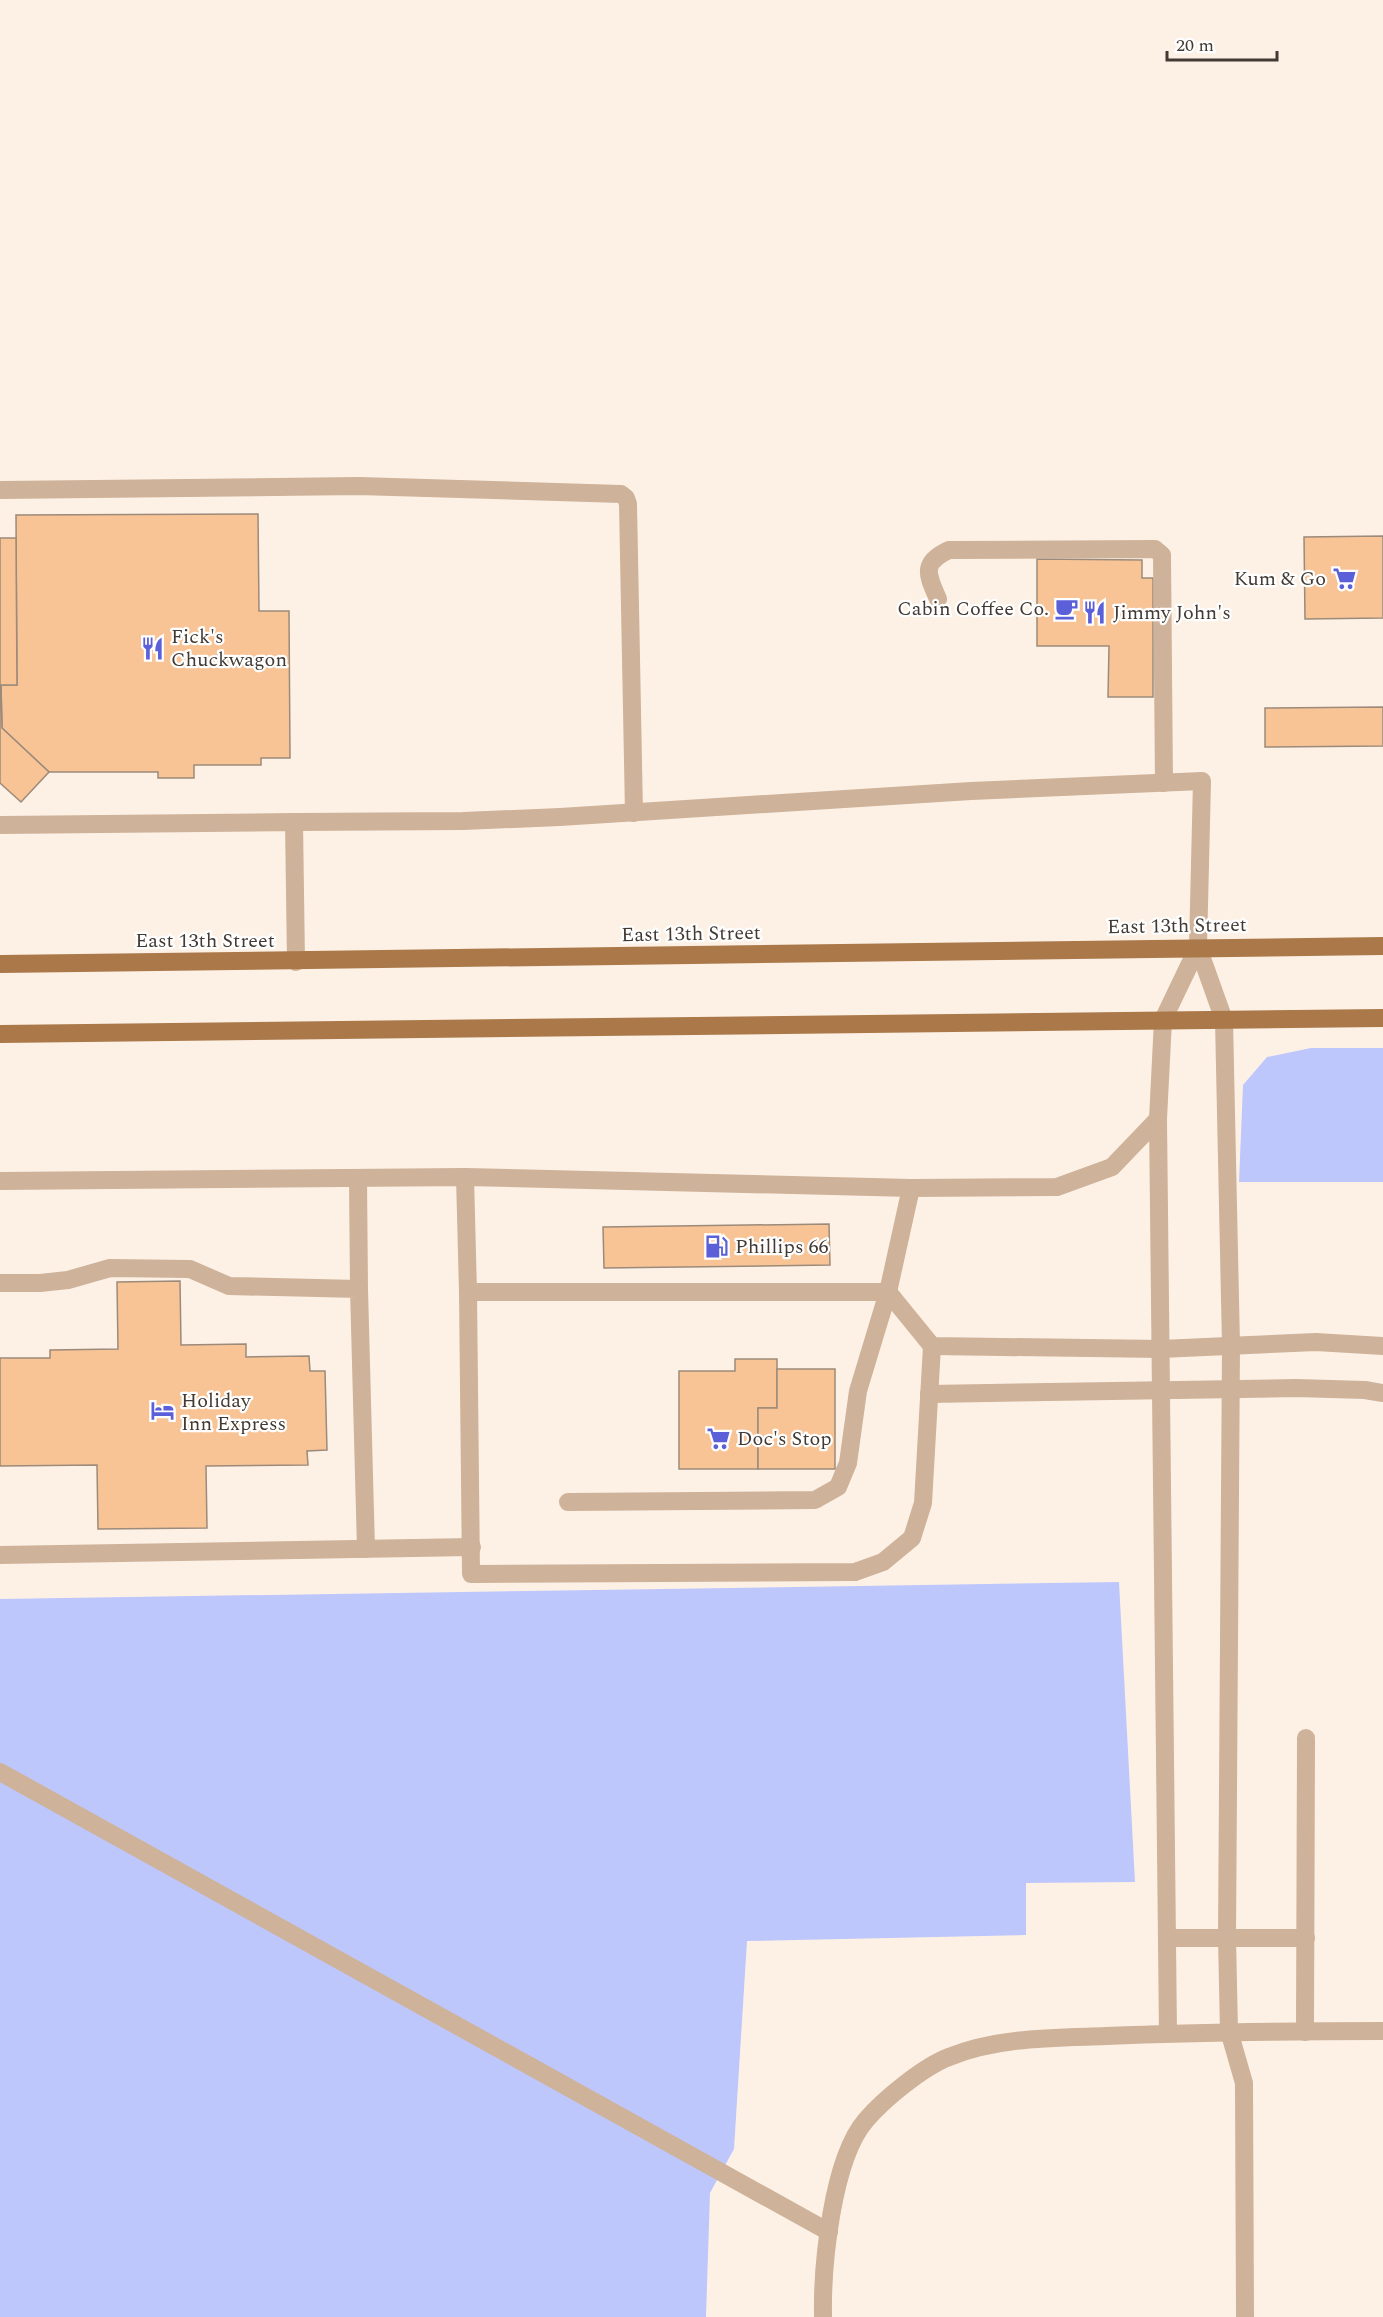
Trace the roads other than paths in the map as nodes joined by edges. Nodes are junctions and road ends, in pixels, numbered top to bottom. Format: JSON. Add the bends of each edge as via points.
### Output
{"nodes":[{"id":1,"x":0,"y":490,"type":"edge"},
{"id":2,"x":938,"y":599,"type":"dead end"},
{"id":3,"x":1164,"y":783,"type":"junction"},
{"id":4,"x":634,"y":813,"type":"junction"},
{"id":5,"x":294,"y":822,"type":"junction"},
{"id":6,"x":0,"y":825,"type":"edge"},
{"id":7,"x":1383,"y":946,"type":"edge"},
{"id":8,"x":1198,"y":947,"type":"junction"},
{"id":9,"x":296,"y":962,"type":"junction"},
{"id":10,"x":0,"y":964,"type":"edge"},
{"id":11,"x":1383,"y":1018,"type":"edge"},
{"id":12,"x":1163,"y":1020,"type":"junction"},
{"id":13,"x":1224,"y":1020,"type":"junction"},
{"id":14,"x":0,"y":1034,"type":"edge"},
{"id":15,"x":1158,"y":1119,"type":"junction"},
{"id":16,"x":465,"y":1177,"type":"junction"},
{"id":17,"x":357,"y":1178,"type":"junction"},
{"id":18,"x":0,"y":1181,"type":"edge"},
{"id":19,"x":911,"y":1188,"type":"junction"},
{"id":20,"x":0,"y":1282,"type":"edge"},
{"id":21,"x":359,"y":1289,"type":"junction"},
{"id":22,"x":468,"y":1292,"type":"junction"},
{"id":23,"x":888,"y":1292,"type":"junction"},
{"id":24,"x":932,"y":1346,"type":"junction"},
{"id":25,"x":1231,"y":1346,"type":"junction"},
{"id":26,"x":1383,"y":1346,"type":"edge"},
{"id":27,"x":1161,"y":1348,"type":"junction"},
{"id":28,"x":1230,"y":1389,"type":"junction"},
{"id":29,"x":1161,"y":1390,"type":"junction"},
{"id":30,"x":1383,"y":1393,"type":"edge"},
{"id":31,"x":929,"y":1394,"type":"junction"},
{"id":32,"x":568,"y":1502,"type":"dead end"},
{"id":33,"x":471,"y":1547,"type":"junction"},
{"id":34,"x":366,"y":1549,"type":"junction"},
{"id":35,"x":0,"y":1555,"type":"edge"},
{"id":36,"x":1306,"y":1738,"type":"dead end"},
{"id":37,"x":0,"y":1772,"type":"edge"},
{"id":38,"x":1167,"y":1938,"type":"junction"},
{"id":39,"x":1227,"y":1938,"type":"junction"},
{"id":40,"x":1306,"y":1938,"type":"junction"},
{"id":41,"x":1229,"y":2031,"type":"junction"},
{"id":42,"x":1383,"y":2031,"type":"edge"},
{"id":43,"x":1305,"y":2032,"type":"junction"},
{"id":44,"x":1168,"y":2033,"type":"junction"},
{"id":45,"x":829,"y":2232,"type":"junction"},
{"id":46,"x":823,"y":2317,"type":"edge"},
{"id":47,"x":1245,"y":2317,"type":"edge"}],
"edges":[{"from":1,"to":4,"type":"lane","via":[[359,486],[621,494],[628,504]]},
{"from":2,"to":3,"type":"lane","via":[[927,575],[929,566],[949,550],[1155,549],[1162,555]]},
{"from":3,"to":4,"type":"lane"},
{"from":3,"to":8,"type":"lane","via":[[1202,781]]},
{"from":4,"to":5,"type":"lane","via":[[463,821]]},
{"from":5,"to":6,"type":"lane"},
{"from":5,"to":9,"type":"lane"},
{"from":7,"to":8,"type":"main road","name":"East 13th Street"},
{"from":8,"to":9,"type":"main road","name":"East 13th Street"},
{"from":8,"to":12,"type":"lane"},
{"from":8,"to":13,"type":"lane"},
{"from":9,"to":10,"type":"main road","name":"East 13th Street"},
{"from":11,"to":13,"type":"main road"},
{"from":12,"to":13,"type":"main road"},
{"from":12,"to":14,"type":"main road"},
{"from":12,"to":15,"type":"lane"},
{"from":13,"to":25,"type":"lane"},
{"from":15,"to":19,"type":"lane","via":[[1112,1167],[1057,1187]]},
{"from":15,"to":27,"type":"lane"},
{"from":16,"to":17,"type":"lane"},
{"from":16,"to":19,"type":"lane"},
{"from":16,"to":22,"type":"lane"},
{"from":17,"to":18,"type":"lane"},
{"from":17,"to":21,"type":"lane"},
{"from":19,"to":23,"type":"lane"},
{"from":20,"to":21,"type":"lane","via":[[68,1280],[110,1268],[190,1269],[229,1286]]},
{"from":21,"to":34,"type":"lane"},
{"from":22,"to":23,"type":"lane"},
{"from":22,"to":33,"type":"lane"},
{"from":23,"to":24,"type":"lane"},
{"from":23,"to":32,"type":"lane","via":[[858,1391],[848,1463],[838,1487],[815,1500]]},
{"from":24,"to":27,"type":"lane"},
{"from":24,"to":31,"type":"lane"},
{"from":25,"to":26,"type":"lane","via":[[1317,1342]]},
{"from":25,"to":27,"type":"lane"},
{"from":25,"to":28,"type":"lane"},
{"from":27,"to":29,"type":"lane"},
{"from":28,"to":29,"type":"lane"},
{"from":28,"to":30,"type":"lane","via":[[1365,1389]]},
{"from":28,"to":39,"type":"lane"},
{"from":29,"to":31,"type":"lane"},
{"from":29,"to":38,"type":"lane"},
{"from":31,"to":33,"type":"lane","via":[[923,1503],[912,1538],[883,1562],[855,1572],[471,1574]]},
{"from":33,"to":34,"type":"lane"},
{"from":34,"to":35,"type":"lane"},
{"from":36,"to":40,"type":"lane"},
{"from":37,"to":45,"type":"lane"},
{"from":38,"to":39,"type":"lane"},
{"from":38,"to":44,"type":"lane"},
{"from":39,"to":40,"type":"lane"},
{"from":39,"to":41,"type":"lane"},
{"from":40,"to":43,"type":"lane"},
{"from":41,"to":43,"type":"lane"},
{"from":41,"to":44,"type":"lane"},
{"from":41,"to":47,"type":"lane","via":[[1244,2083]]},
{"from":42,"to":43,"type":"lane"},
{"from":44,"to":45,"type":"lane","via":[[997,2043],[948,2057],[907,2082],[865,2121],[842,2162]]},
{"from":45,"to":46,"type":"lane"}]}
